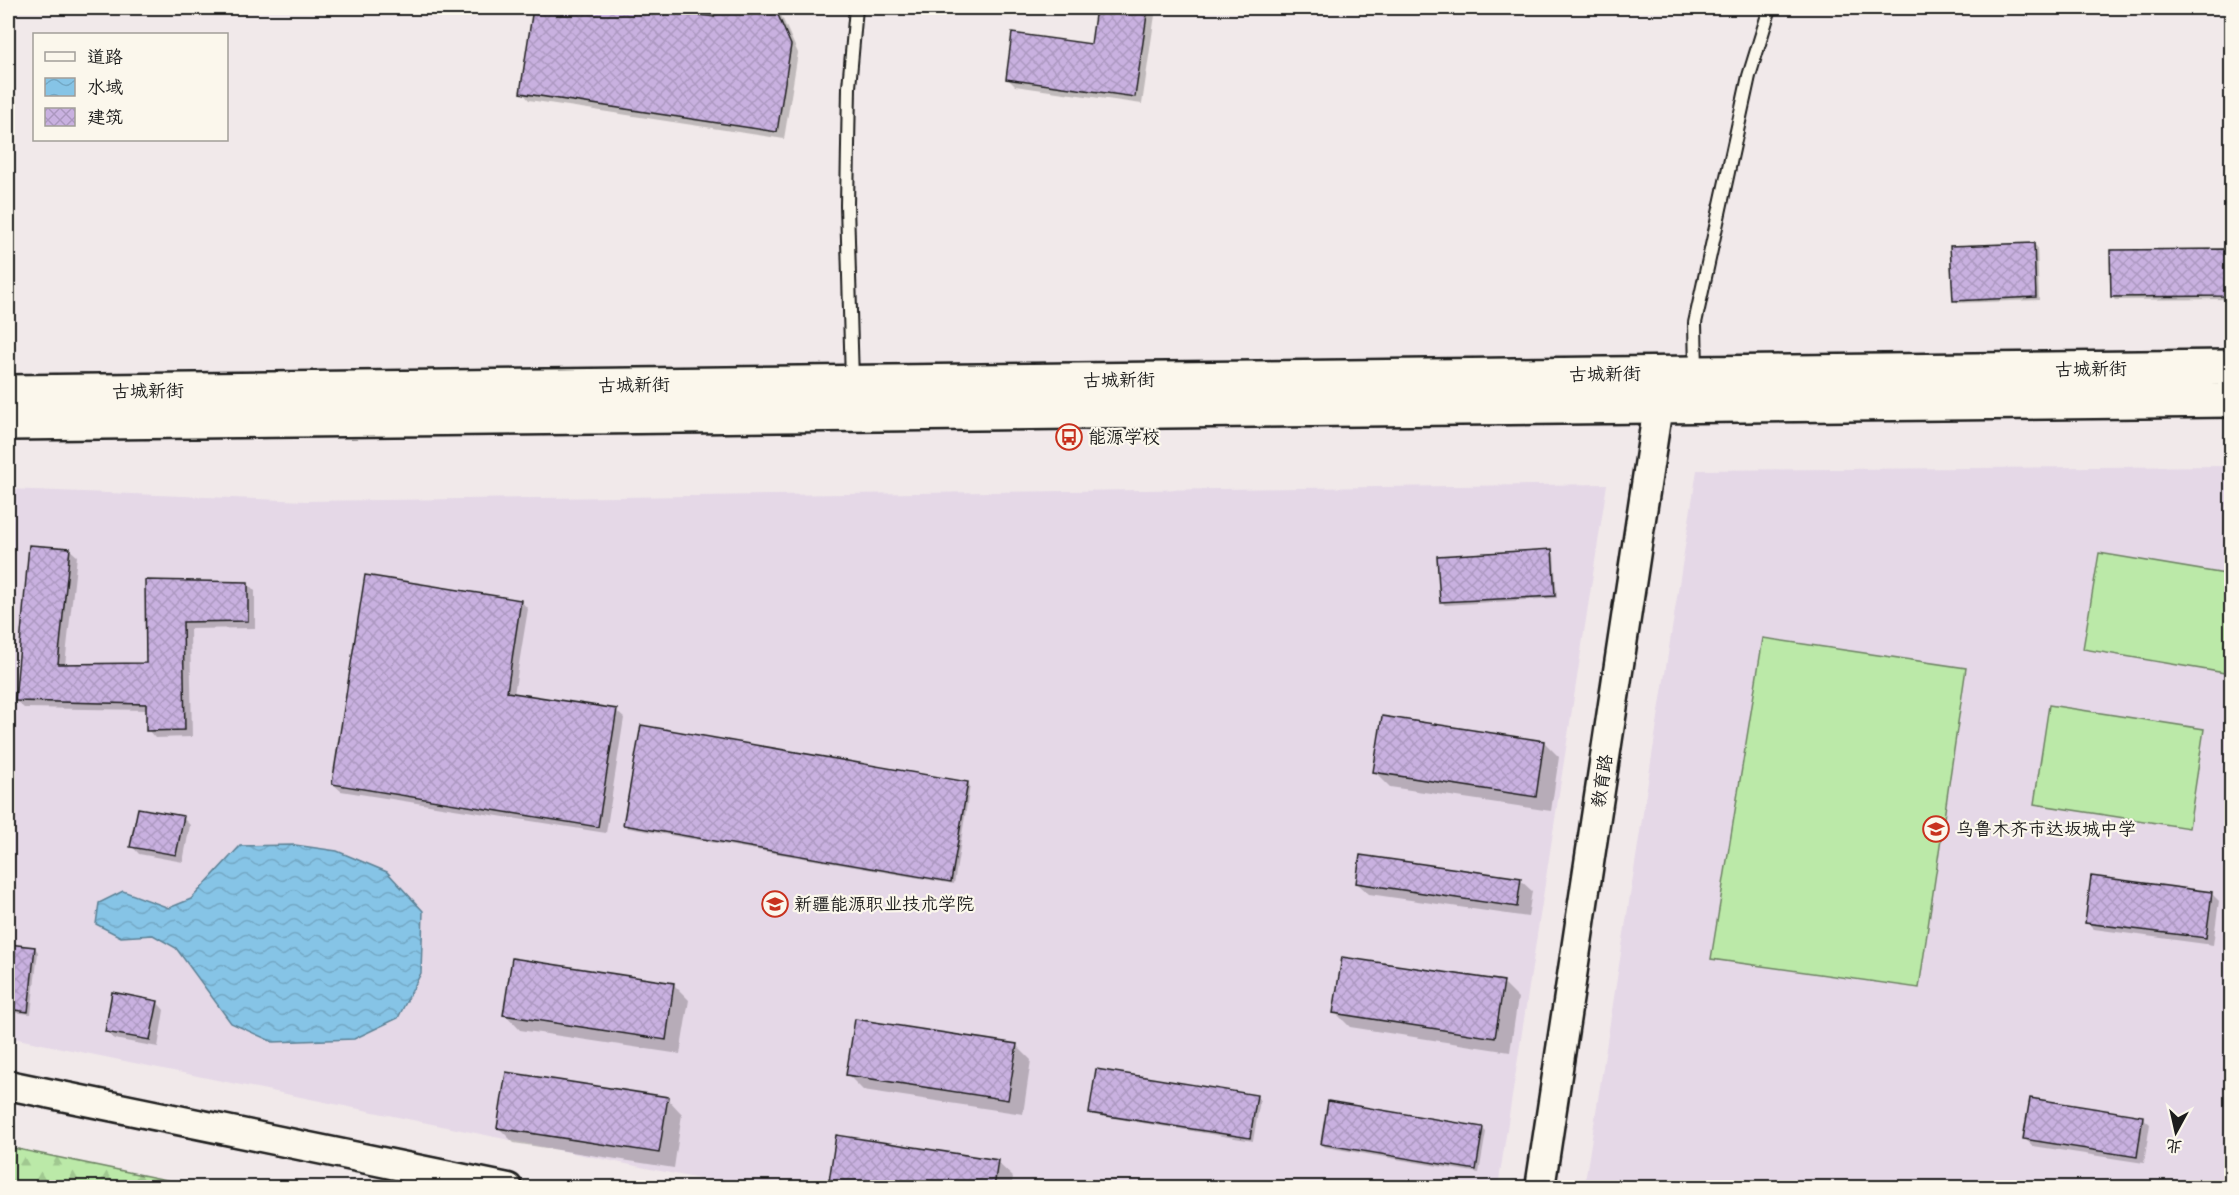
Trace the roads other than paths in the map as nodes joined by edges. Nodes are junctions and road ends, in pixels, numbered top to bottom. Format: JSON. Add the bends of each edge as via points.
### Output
{"nodes":[{"id":1,"x":856,"y":8,"type":"edge"},
{"id":2,"x":1770,"y":8,"type":"edge"},
{"id":3,"x":2232,"y":367,"type":"edge"},
{"id":4,"x":1695,"y":374,"type":"junction"},
{"id":5,"x":1661,"y":389,"type":"junction"},
{"id":6,"x":8,"y":392,"type":"edge"},
{"id":7,"x":852,"y":399,"type":"junction"},
{"id":8,"x":2232,"y":400,"type":"edge"},
{"id":9,"x":8,"y":423,"type":"edge"},
{"id":10,"x":8,"y":1085,"type":"edge"},
{"id":11,"x":508,"y":1188,"type":"edge"},
{"id":12,"x":1540,"y":1188,"type":"edge"}],
"edges":[{"from":1,"to":7,"type":"lane","via":[[849,87],[847,204]]},
{"from":2,"to":4,"type":"lane","via":[[1749,75],[1695,322]]},
{"from":3,"to":4,"type":"main road","name":"古城新街"},
{"from":4,"to":5,"type":"main road","name":"古城新街"},
{"from":5,"to":7,"type":"main road","name":"古城新街"},
{"from":5,"to":8,"type":"main road","name":"古城新街"},
{"from":5,"to":12,"type":"street","name":"教育路"},
{"from":6,"to":7,"type":"main road","name":"古城新街"},
{"from":7,"to":9,"type":"main road","name":"古城新街"},
{"from":10,"to":11,"type":"street"}]}
